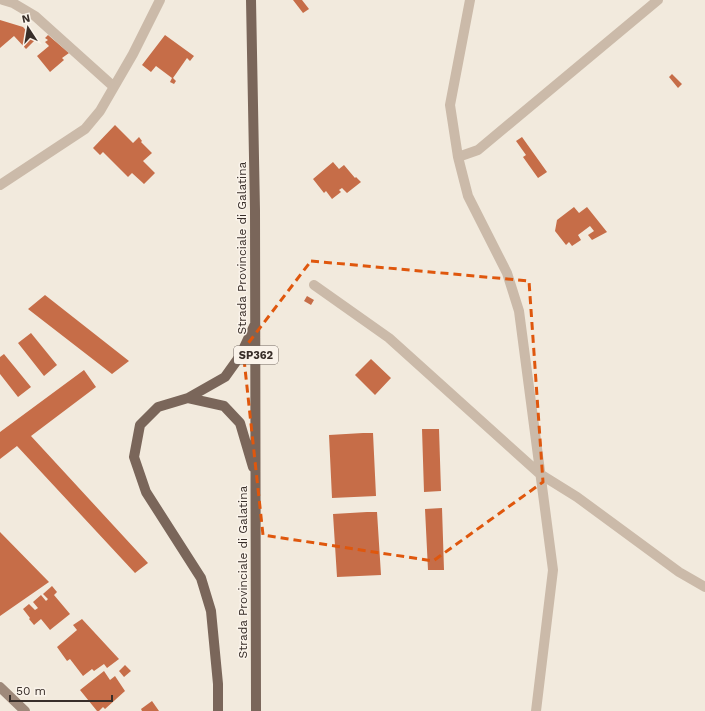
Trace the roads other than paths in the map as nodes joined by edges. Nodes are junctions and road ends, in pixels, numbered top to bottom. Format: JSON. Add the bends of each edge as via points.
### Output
{"nodes":[{"id":1,"x":3,"y":0,"type":"edge"},
{"id":2,"x":160,"y":0,"type":"edge"},
{"id":3,"x":251,"y":0,"type":"edge"},
{"id":4,"x":470,"y":0,"type":"edge"},
{"id":5,"x":658,"y":0,"type":"edge"},
{"id":6,"x":114,"y":87,"type":"junction"},
{"id":7,"x":458,"y":157,"type":"junction"},
{"id":8,"x":0,"y":185,"type":"edge"},
{"id":9,"x":314,"y":285,"type":"dead end"},
{"id":10,"x":255,"y":322,"type":"junction"},
{"id":11,"x":188,"y":398,"type":"junction"},
{"id":12,"x":540,"y":474,"type":"junction"},
{"id":13,"x":256,"y":476,"type":"junction"},
{"id":14,"x":705,"y":588,"type":"edge"},
{"id":15,"x":0,"y":687,"type":"edge"},
{"id":16,"x":25,"y":711,"type":"edge"},
{"id":17,"x":218,"y":711,"type":"edge"},
{"id":18,"x":256,"y":711,"type":"edge"},
{"id":19,"x":536,"y":711,"type":"edge"}],
"edges":[{"from":1,"to":6,"type":"street","via":[[35,16]]},
{"from":2,"to":6,"type":"street"},
{"from":3,"to":10,"type":"main road","name":"Strada Provinciale di Galatina","number":"SP362"},
{"from":4,"to":7,"type":"street","via":[[450,105]]},
{"from":5,"to":7,"type":"street","via":[[478,150]]},
{"from":6,"to":8,"type":"street","via":[[86,129]]},
{"from":7,"to":12,"type":"street","via":[[468,196],[507,273],[519,311]]},
{"from":9,"to":12,"type":"street","via":[[389,338]]},
{"from":10,"to":11,"type":"main road","via":[[240,356],[225,377]]},
{"from":10,"to":13,"type":"main road","name":"Strada Provinciale di Galatina","number":"SP362"},
{"from":11,"to":13,"type":"main road","via":[[224,406],[240,423]]},
{"from":11,"to":17,"type":"main road","via":[[158,407],[140,425],[134,457],[146,492],[201,578],[211,611]]},
{"from":12,"to":14,"type":"street","via":[[577,497],[679,572]]},
{"from":12,"to":19,"type":"street","via":[[553,570]]},
{"from":13,"to":18,"type":"main road","name":"Strada Provinciale di Galatina","number":"SP362"},
{"from":15,"to":16,"type":"main road"}]}
